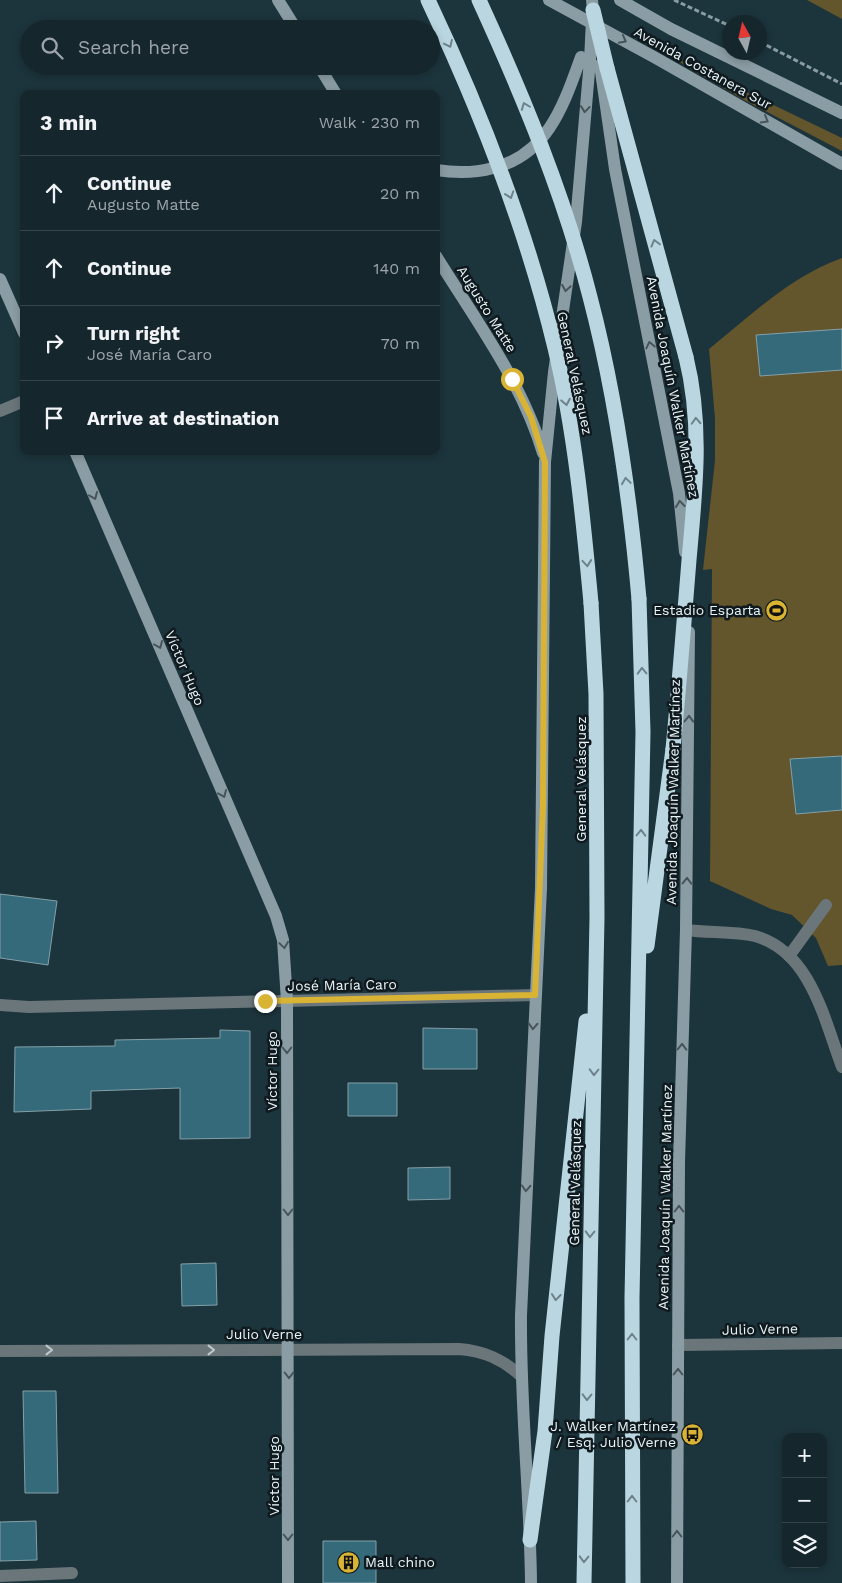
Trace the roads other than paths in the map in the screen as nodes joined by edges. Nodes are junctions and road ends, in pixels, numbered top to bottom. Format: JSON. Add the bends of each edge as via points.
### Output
{"nodes":[{"id":1,"x":278,"y":0,"type":"edge"},
{"id":2,"x":285,"y":0,"type":"edge"},
{"id":3,"x":428,"y":0,"type":"edge"},
{"id":4,"x":479,"y":0,"type":"edge"},
{"id":5,"x":549,"y":0,"type":"edge"},
{"id":6,"x":620,"y":0,"type":"edge"},
{"id":7,"x":592,"y":5,"type":"edge"},
{"id":8,"x":291,"y":20,"type":"edge"},
{"id":9,"x":292,"y":20,"type":"edge"},
{"id":10,"x":437,"y":20,"type":"edge"},
{"id":11,"x":440,"y":27,"type":"edge"},
{"id":12,"x":595,"y":62,"type":"junction"},
{"id":13,"x":324,"y":75,"type":"edge"},
{"id":14,"x":334,"y":90,"type":"edge"},
{"id":15,"x":842,"y":113,"type":"edge"},
{"id":16,"x":842,"y":164,"type":"edge"},
{"id":17,"x":440,"y":170,"type":"edge"},
{"id":18,"x":440,"y":263,"type":"edge"},
{"id":19,"x":0,"y":279,"type":"edge"},
{"id":20,"x":20,"y":324,"type":"edge"},
{"id":21,"x":20,"y":402,"type":"edge"},
{"id":22,"x":0,"y":411,"type":"edge"},
{"id":23,"x":77,"y":455,"type":"edge"},
{"id":24,"x":545,"y":462,"type":"junction"},
{"id":25,"x":826,"y":905,"type":"dead end"},
{"id":26,"x":597,"y":918,"type":"junction"},
{"id":27,"x":686,"y":930,"type":"junction"},
{"id":28,"x":789,"y":956,"type":"junction"},
{"id":29,"x":535,"y":995,"type":"junction"},
{"id":30,"x":287,"y":1001,"type":"junction"},
{"id":31,"x":0,"y":1005,"type":"edge"},
{"id":32,"x":636,"y":1022,"type":"junction"},
{"id":33,"x":842,"y":1067,"type":"edge"},
{"id":34,"x":842,"y":1343,"type":"edge"},
{"id":35,"x":678,"y":1345,"type":"junction"},
{"id":36,"x":289,"y":1349,"type":"junction"},
{"id":37,"x":0,"y":1350,"type":"edge"},
{"id":38,"x":521,"y":1376,"type":"junction"},
{"id":39,"x":530,"y":1540,"type":"junction"},
{"id":40,"x":72,"y":1573,"type":"dead end"},
{"id":41,"x":0,"y":1576,"type":"edge"},
{"id":42,"x":288,"y":1583,"type":"edge"},
{"id":43,"x":530,"y":1583,"type":"edge"},
{"id":44,"x":584,"y":1583,"type":"edge"},
{"id":45,"x":632,"y":1583,"type":"edge"},
{"id":46,"x":677,"y":1583,"type":"edge"}],
"edges":[{"from":1,"to":8,"type":"main road"},
{"from":2,"to":9,"type":"main road"},
{"from":3,"to":10,"type":"highway","name":"General Velásquez","one_way":true,"bridge":true},
{"from":32,"to":4,"type":"highway","one_way":true,"bridge":true,"via":[[643,732],[639,599],[625,475],[590,297],[555,184]]},
{"from":5,"to":16,"type":"main road","name":"Avenida Costanera Sur","one_way":true},
{"from":6,"to":15,"type":"main road","name":"Avenida Costanera Sur","via":[[671,29]]},
{"from":7,"to":12,"type":"highway","bridge":true},
{"from":7,"to":12,"type":"main road","bridge":true},
{"from":11,"to":26,"type":"highway","name":"General Velásquez","one_way":true,"bridge":true,"via":[[482,121],[520,226],[555,349],[574,448],[591,603],[596,694]]},
{"from":12,"to":17,"type":"main road","via":[[549,131],[520,159],[485,170]]},
{"from":12,"to":24,"type":"main road","one_way":true},
{"from":27,"to":12,"type":"main road","name":"Avenida Joaquín Walker Martínez","one_way":true,"via":[[690,667],[684,536],[667,426]]},
{"from":32,"to":12,"type":"highway","one_way":true,"bridge":true,"via":[[674,749],[697,486],[696,414],[686,357]]},
{"from":13,"to":14,"type":"main road"},
{"from":18,"to":24,"type":"main road","name":"Augusto Matte","via":[[522,398]]},
{"from":19,"to":20,"type":"main road"},
{"from":21,"to":22,"type":"street"},
{"from":23,"to":30,"type":"main road","name":"Víctor Hugo","one_way":true,"via":[[276,916],[284,940]]},
{"from":24,"to":29,"type":"main road","via":[[543,806]]},
{"from":25,"to":28,"type":"street"},
{"from":26,"to":39,"type":"highway","one_way":true,"via":[[552,1336],[545,1431]]},
{"from":26,"to":44,"type":"highway","name":"General Velásquez","one_way":true},
{"from":27,"to":28,"type":"street","via":[[753,936],[775,943]]},
{"from":35,"to":27,"type":"main road","name":"Avenida Joaquín Walker Martínez","one_way":true,"via":[[679,1162]]},
{"from":28,"to":33,"type":"street","via":[[814,992]]},
{"from":29,"to":30,"type":"street","name":"José María Caro"},
{"from":29,"to":38,"type":"main road","one_way":true},
{"from":30,"to":31,"type":"street","name":"José María Caro"},
{"from":30,"to":36,"type":"main road","name":"Víctor Hugo","one_way":true},
{"from":45,"to":32,"type":"highway","one_way":true},
{"from":34,"to":35,"type":"street","name":"Julio Verne"},
{"from":46,"to":35,"type":"main road","name":"Avenida Joaquín Walker Martínez","one_way":true},
{"from":37,"to":36,"type":"street","name":"Julio Verne","one_way":true},
{"from":36,"to":38,"type":"street","name":"Julio Verne","via":[[467,1349],[500,1360]]},
{"from":36,"to":42,"type":"main road","name":"Víctor Hugo","one_way":true},
{"from":38,"to":39,"type":"main road"},
{"from":39,"to":43,"type":"main road"},
{"from":40,"to":41,"type":"street"}]}
